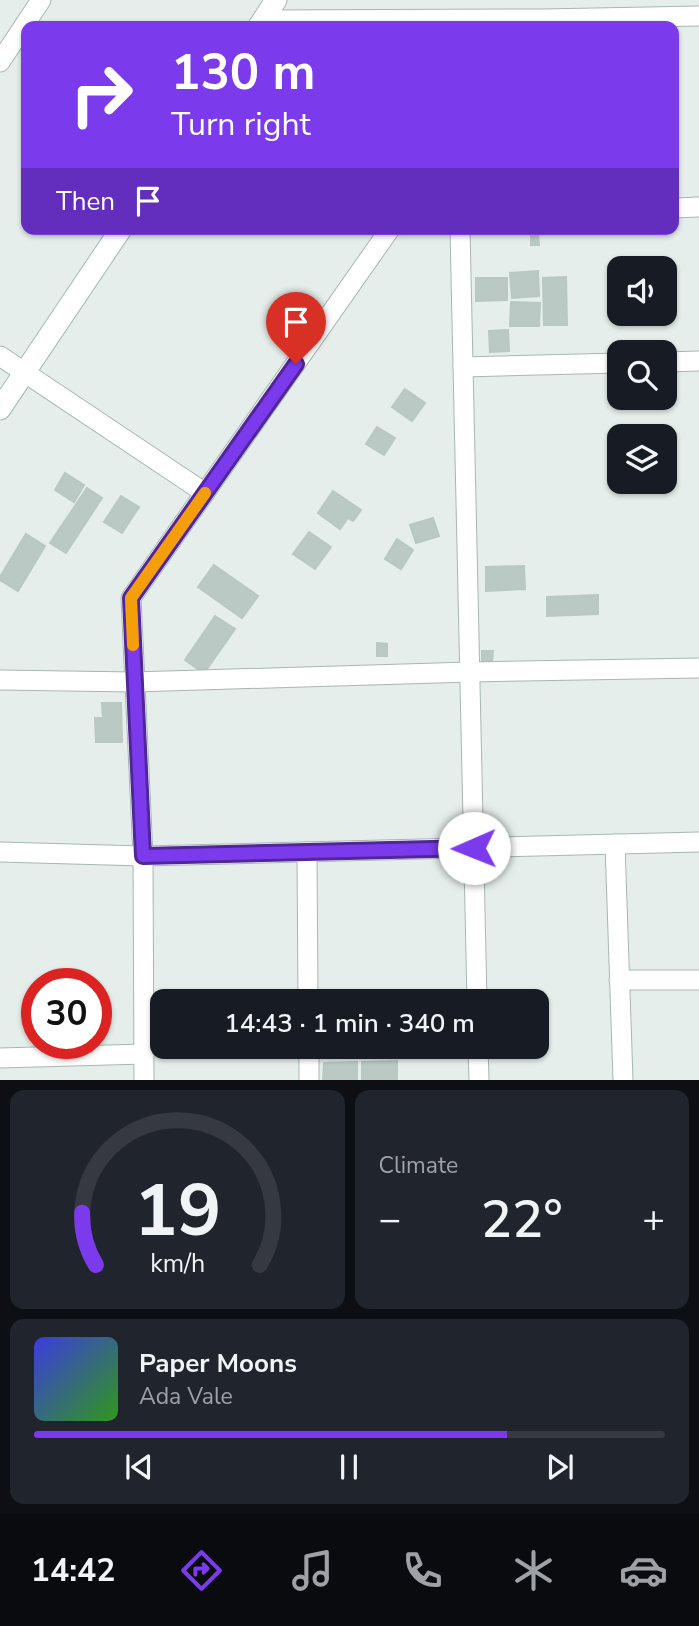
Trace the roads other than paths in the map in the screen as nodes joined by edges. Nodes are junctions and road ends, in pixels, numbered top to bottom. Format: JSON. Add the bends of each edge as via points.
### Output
{"nodes":[{"id":1,"x":41,"y":0,"type":"edge"},
{"id":2,"x":276,"y":0,"type":"edge"},
{"id":3,"x":556,"y":0,"type":"edge"},
{"id":4,"x":699,"y":16,"type":"edge"},
{"id":5,"x":27,"y":21,"type":"edge"},
{"id":6,"x":262,"y":21,"type":"edge"},
{"id":7,"x":542,"y":21,"type":"edge"},
{"id":8,"x":586,"y":21,"type":"edge"},
{"id":9,"x":21,"y":30,"type":"edge"},
{"id":10,"x":0,"y":62,"type":"edge"},
{"id":11,"x":699,"y":207,"type":"edge"},
{"id":12,"x":679,"y":208,"type":"edge"},
{"id":13,"x":117,"y":235,"type":"edge"},
{"id":14,"x":386,"y":235,"type":"edge"},
{"id":15,"x":460,"y":235,"type":"edge"},
{"id":16,"x":0,"y":356,"type":"edge"},
{"id":17,"x":699,"y":361,"type":"edge"},
{"id":18,"x":677,"y":362,"type":"edge"},
{"id":19,"x":607,"y":363,"type":"edge"},
{"id":20,"x":463,"y":367,"type":"junction"},
{"id":21,"x":24,"y":372,"type":"junction"},
{"id":22,"x":0,"y":409,"type":"edge"},
{"id":23,"x":205,"y":493,"type":"junction"},
{"id":24,"x":699,"y":668,"type":"edge"},
{"id":25,"x":470,"y":672,"type":"junction"},
{"id":26,"x":0,"y":680,"type":"edge"},
{"id":27,"x":134,"y":682,"type":"junction"},
{"id":28,"x":699,"y":842,"type":"edge"},
{"id":29,"x":615,"y":844,"type":"junction"},
{"id":30,"x":474,"y":848,"type":"junction"},
{"id":31,"x":0,"y":852,"type":"edge"},
{"id":32,"x":307,"y":852,"type":"junction"},
{"id":33,"x":143,"y":856,"type":"junction"},
{"id":34,"x":620,"y":980,"type":"junction"},
{"id":35,"x":699,"y":980,"type":"edge"},
{"id":36,"x":308,"y":989,"type":"edge"},
{"id":37,"x":477,"y":989,"type":"edge"},
{"id":38,"x":144,"y":1054,"type":"junction"},
{"id":39,"x":0,"y":1058,"type":"edge"},
{"id":40,"x":309,"y":1059,"type":"edge"},
{"id":41,"x":478,"y":1059,"type":"edge"},
{"id":42,"x":144,"y":1080,"type":"edge"},
{"id":43,"x":309,"y":1080,"type":"edge"},
{"id":44,"x":479,"y":1080,"type":"edge"},
{"id":45,"x":623,"y":1080,"type":"edge"}],
"edges":[{"from":1,"to":5,"type":"street"},
{"from":2,"to":6,"type":"street"},
{"from":3,"to":7,"type":"street"},
{"from":4,"to":8,"type":"street"},
{"from":9,"to":10,"type":"street"},
{"from":11,"to":12,"type":"street"},
{"from":13,"to":21,"type":"street"},
{"from":14,"to":23,"type":"street"},
{"from":15,"to":20,"type":"street"},
{"from":16,"to":21,"type":"street"},
{"from":17,"to":18,"type":"street"},
{"from":19,"to":20,"type":"street"},
{"from":20,"to":25,"type":"street"},
{"from":21,"to":22,"type":"street"},
{"from":21,"to":23,"type":"street"},
{"from":23,"to":27,"type":"street","via":[[131,598]]},
{"from":24,"to":25,"type":"street"},
{"from":25,"to":27,"type":"street"},
{"from":25,"to":30,"type":"street"},
{"from":26,"to":27,"type":"street"},
{"from":27,"to":33,"type":"street"},
{"from":28,"to":29,"type":"street"},
{"from":29,"to":30,"type":"street"},
{"from":29,"to":34,"type":"street"},
{"from":30,"to":32,"type":"street"},
{"from":30,"to":37,"type":"street"},
{"from":31,"to":33,"type":"street"},
{"from":32,"to":33,"type":"street"},
{"from":32,"to":36,"type":"street"},
{"from":33,"to":38,"type":"street"},
{"from":34,"to":35,"type":"street"},
{"from":34,"to":45,"type":"street"},
{"from":38,"to":39,"type":"street"},
{"from":38,"to":42,"type":"street"},
{"from":40,"to":43,"type":"street"},
{"from":41,"to":44,"type":"street"}]}
